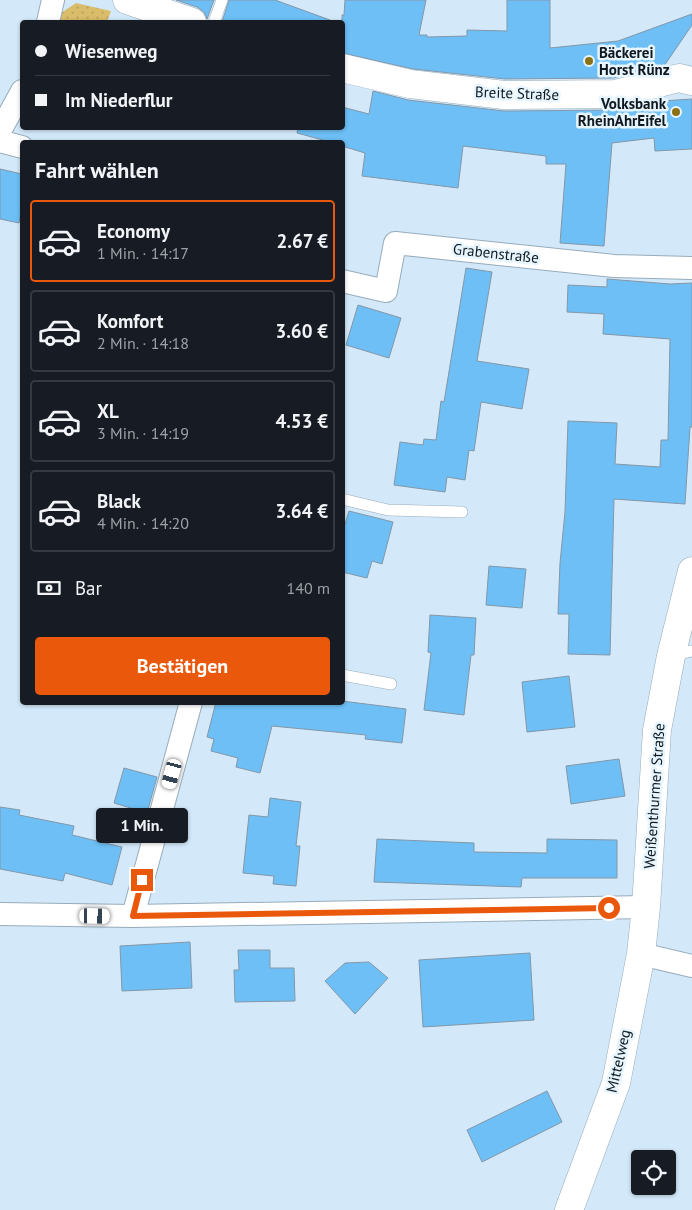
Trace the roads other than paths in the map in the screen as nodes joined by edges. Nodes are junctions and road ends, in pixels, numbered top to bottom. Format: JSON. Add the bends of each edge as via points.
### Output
{"nodes":[{"id":1,"x":52,"y":0,"type":"edge"},
{"id":2,"x":127,"y":0,"type":"edge"},
{"id":3,"x":222,"y":0,"type":"edge"},
{"id":4,"x":48,"y":20,"type":"edge"},
{"id":5,"x":186,"y":20,"type":"edge"},
{"id":6,"x":215,"y":20,"type":"edge"},
{"id":7,"x":345,"y":69,"type":"edge"},
{"id":8,"x":692,"y":80,"type":"edge"},
{"id":9,"x":20,"y":95,"type":"edge"},
{"id":10,"x":0,"y":131,"type":"edge"},
{"id":11,"x":0,"y":141,"type":"edge"},
{"id":12,"x":20,"y":146,"type":"edge"},
{"id":13,"x":692,"y":268,"type":"edge"},
{"id":14,"x":345,"y":282,"type":"edge"},
{"id":15,"x":345,"y":500,"type":"edge"},
{"id":16,"x":462,"y":512,"type":"dead end"},
{"id":17,"x":692,"y":571,"type":"edge"},
{"id":18,"x":682,"y":653,"type":"edge"},
{"id":19,"x":345,"y":675,"type":"edge"},
{"id":20,"x":391,"y":684,"type":"dead end"},
{"id":21,"x":190,"y":705,"type":"edge"},
{"id":22,"x":646,"y":907,"type":"junction"},
{"id":23,"x":0,"y":914,"type":"edge"},
{"id":24,"x":133,"y":916,"type":"junction"},
{"id":25,"x":641,"y":954,"type":"junction"},
{"id":26,"x":692,"y":966,"type":"edge"},
{"id":27,"x":568,"y":1210,"type":"edge"}],
"edges":[{"from":1,"to":4,"type":"street"},
{"from":2,"to":5,"type":"street"},
{"from":3,"to":6,"type":"lane"},
{"from":7,"to":8,"type":"street","name":"Breite Straße","via":[[410,84],[504,95],[615,94],[679,78]]},
{"from":9,"to":10,"type":"street"},
{"from":11,"to":12,"type":"street"},
{"from":13,"to":14,"type":"street","name":"Grabenstraße","via":[[614,266],[395,242],[386,292]]},
{"from":15,"to":16,"type":"lane","via":[[388,510]]},
{"from":17,"to":18,"type":"street","name":"Weißenthurmer Straße"},
{"from":18,"to":22,"type":"street","name":"Weißenthurmer Straße","via":[[657,730]]},
{"from":19,"to":20,"type":"lane"},
{"from":21,"to":24,"type":"street"},
{"from":22,"to":24,"type":"street"},
{"from":22,"to":25,"type":"street","name":"Mittelweg"},
{"from":23,"to":24,"type":"street"},
{"from":25,"to":26,"type":"street"},
{"from":25,"to":27,"type":"street","name":"Mittelweg","via":[[616,1083]]}]}
